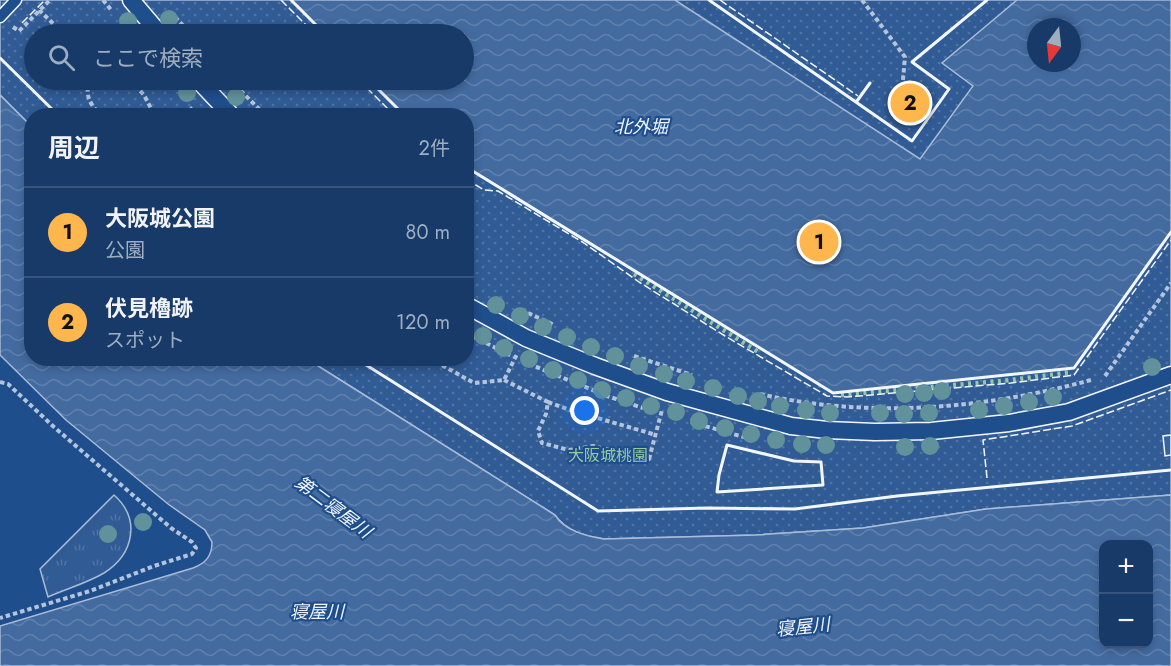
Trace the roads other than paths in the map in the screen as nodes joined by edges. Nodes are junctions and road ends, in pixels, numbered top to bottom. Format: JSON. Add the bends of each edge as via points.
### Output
{"nodes":[{"id":1,"x":16,"y":0,"type":"edge"},
{"id":2,"x":132,"y":0,"type":"edge"},
{"id":3,"x":0,"y":17,"type":"edge"},
{"id":4,"x":152,"y":24,"type":"edge"},
{"id":5,"x":207,"y":90,"type":"edge"},
{"id":6,"x":224,"y":108,"type":"edge"},
{"id":7,"x":474,"y":309,"type":"edge"},
{"id":8,"x":1171,"y":375,"type":"edge"}],
"edges":[{"from":1,"to":3,"type":"lane"},
{"from":2,"to":4,"type":"street"},
{"from":5,"to":6,"type":"street"},
{"from":7,"to":8,"type":"street","via":[[526,338],[595,366],[667,392],[791,426],[875,432],[1009,423],[1069,412]]}]}
